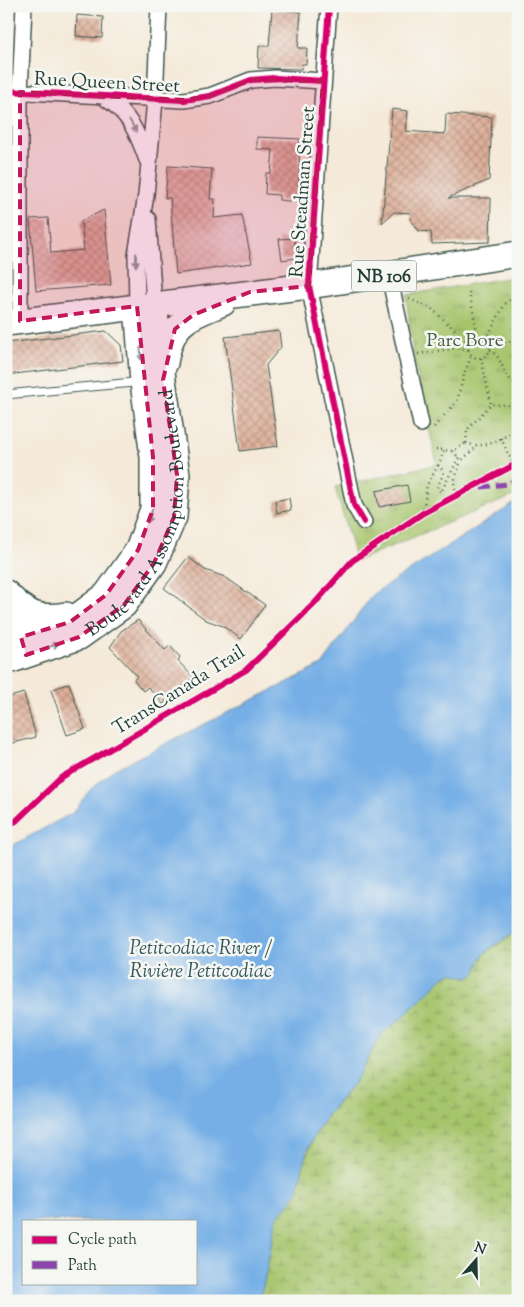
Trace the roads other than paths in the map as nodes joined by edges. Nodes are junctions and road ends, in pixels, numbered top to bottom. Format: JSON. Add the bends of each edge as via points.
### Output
{"nodes":[{"id":1,"x":24,"y":6,"type":"edge"},
{"id":2,"x":159,"y":6,"type":"edge"},
{"id":3,"x":328,"y":6,"type":"edge"},
{"id":4,"x":323,"y":82,"type":"junction"},
{"id":5,"x":13,"y":91,"type":"edge"},
{"id":6,"x":102,"y":97,"type":"junction"},
{"id":7,"x":155,"y":100,"type":"junction"},
{"id":8,"x":149,"y":166,"type":"junction"},
{"id":9,"x":518,"y":254,"type":"edge"},
{"id":10,"x":389,"y":275,"type":"junction"},
{"id":11,"x":310,"y":286,"type":"junction"},
{"id":12,"x":250,"y":292,"type":"junction"},
{"id":13,"x":146,"y":305,"type":"junction"},
{"id":14,"x":13,"y":322,"type":"edge"},
{"id":15,"x":153,"y":381,"type":"junction"},
{"id":16,"x":11,"y":394,"type":"dead end"},
{"id":17,"x":427,"y":426,"type":"road end"},
{"id":18,"x":364,"y":522,"type":"dead end"},
{"id":19,"x":6,"y":593,"type":"edge"},
{"id":20,"x":6,"y":598,"type":"edge"},
{"id":21,"x":84,"y":612,"type":"junction"},
{"id":22,"x":15,"y":649,"type":"edge"}],
"edges":[{"from":1,"to":5,"type":"street"},
{"from":2,"to":7,"type":"street"},
{"from":3,"to":4,"type":"street","name":"Rue Steadman Street"},
{"from":4,"to":7,"type":"street","name":"Rue Queen Street","via":[[259,79],[210,96]]},
{"from":4,"to":11,"type":"street","name":"Rue Steadman Street"},
{"from":5,"to":6,"type":"street","name":"Rue Queen Street"},
{"from":5,"to":14,"type":"street"},
{"from":6,"to":7,"type":"street","name":"Rue Queen Street"},
{"from":6,"to":8,"type":"street","one_way":true,"via":[[120,108],[131,122]]},
{"from":7,"to":8,"type":"street"},
{"from":8,"to":13,"type":"street","via":[[136,255]]},
{"from":9,"to":10,"type":"main road","number":"NB 106"},
{"from":10,"to":11,"type":"main road","number":"NB 106"},
{"from":10,"to":17,"type":"street","via":[[406,357]]},
{"from":11,"to":12,"type":"main road","number":"NB 106"},
{"from":11,"to":18,"type":"street","name":"Rue Steadman Street","via":[[354,505]]},
{"from":12,"to":13,"type":"main road","number":"NB 106"},
{"from":12,"to":15,"type":"main road","via":[[193,316],[176,329]]},
{"from":13,"to":14,"type":"main road","number":"NB 106"},
{"from":13,"to":15,"type":"main road","name":"Boulevard Assomption Boulevard"},
{"from":15,"to":16,"type":"lane"},
{"from":15,"to":21,"type":"main road","name":"Boulevard Assomption Boulevard","one_way":true,"via":[[153,510],[138,550],[106,595]]},
{"from":22,"to":15,"type":"main road","name":"Boulevard Assomption Boulevard","one_way":true,"via":[[79,637],[124,605],[154,562],[174,517],[177,475]]},
{"from":19,"to":21,"type":"main road","via":[[19,608],[34,616],[56,617]]},
{"from":20,"to":22,"type":"street"},
{"from":21,"to":22,"type":"main road","name":"Boulevard Assomption Boulevard"}]}
